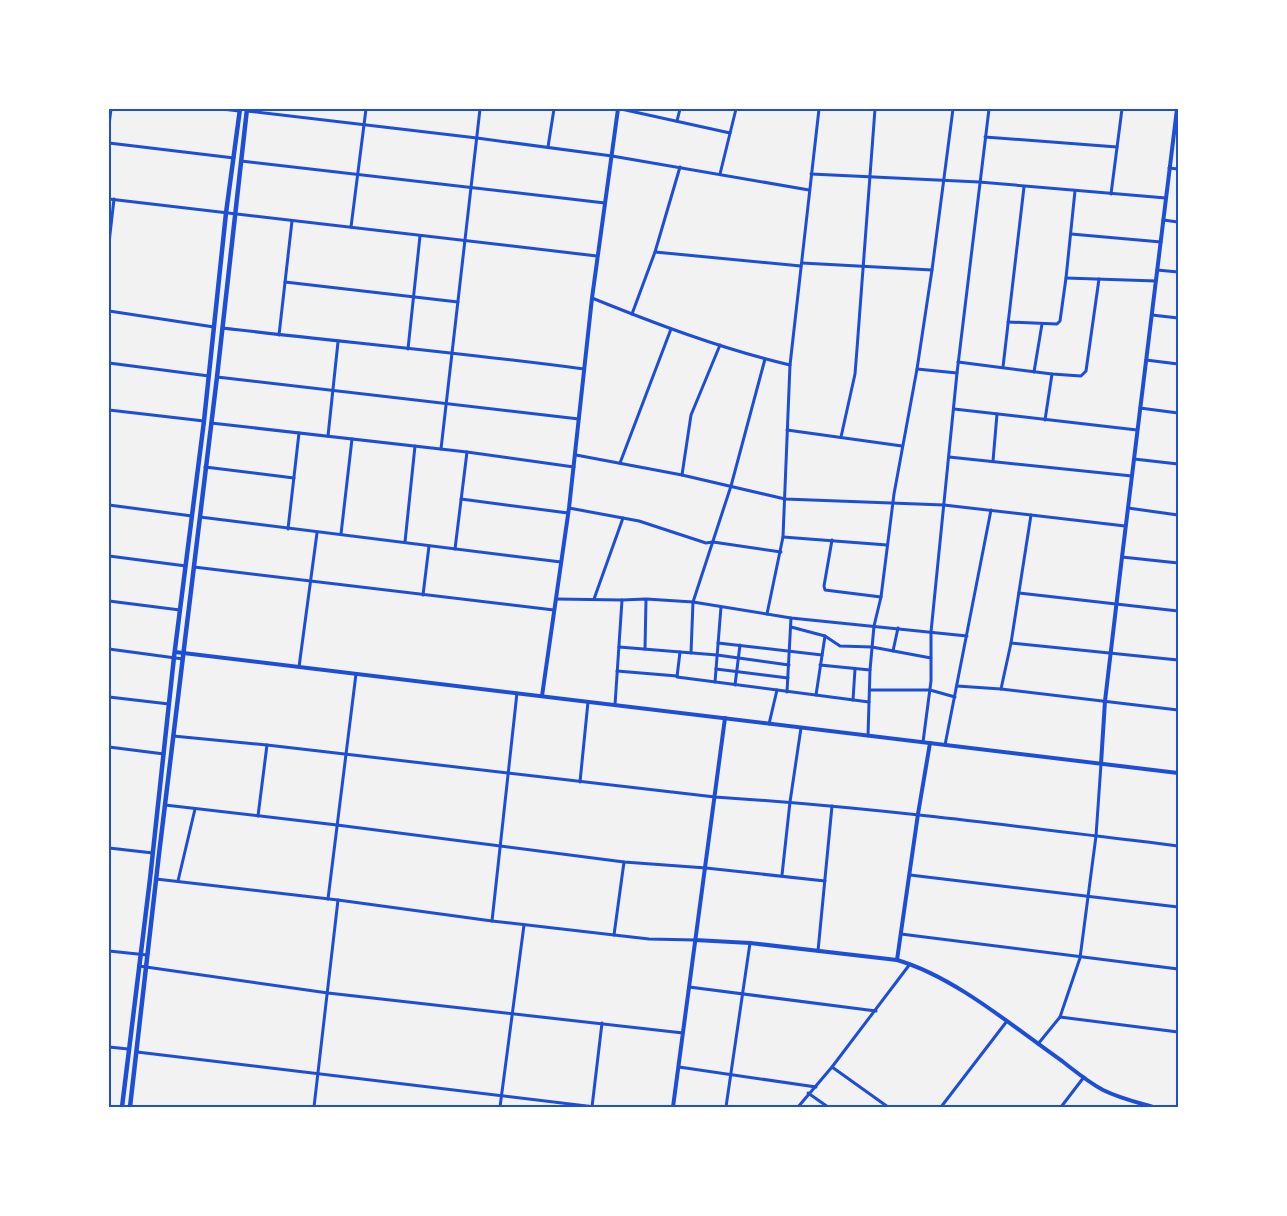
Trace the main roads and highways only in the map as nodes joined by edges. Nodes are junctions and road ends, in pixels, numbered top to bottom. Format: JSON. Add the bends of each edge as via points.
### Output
{"nodes":[{"id":1,"x":239,"y":110,"type":"edge"},
{"id":2,"x":247,"y":110,"type":"edge"},
{"id":3,"x":122,"y":1107,"type":"edge"},
{"id":4,"x":130,"y":1107,"type":"edge"}],
"edges":[{"from":1,"to":3,"type":"main road"},
{"from":2,"to":4,"type":"main road"}]}
